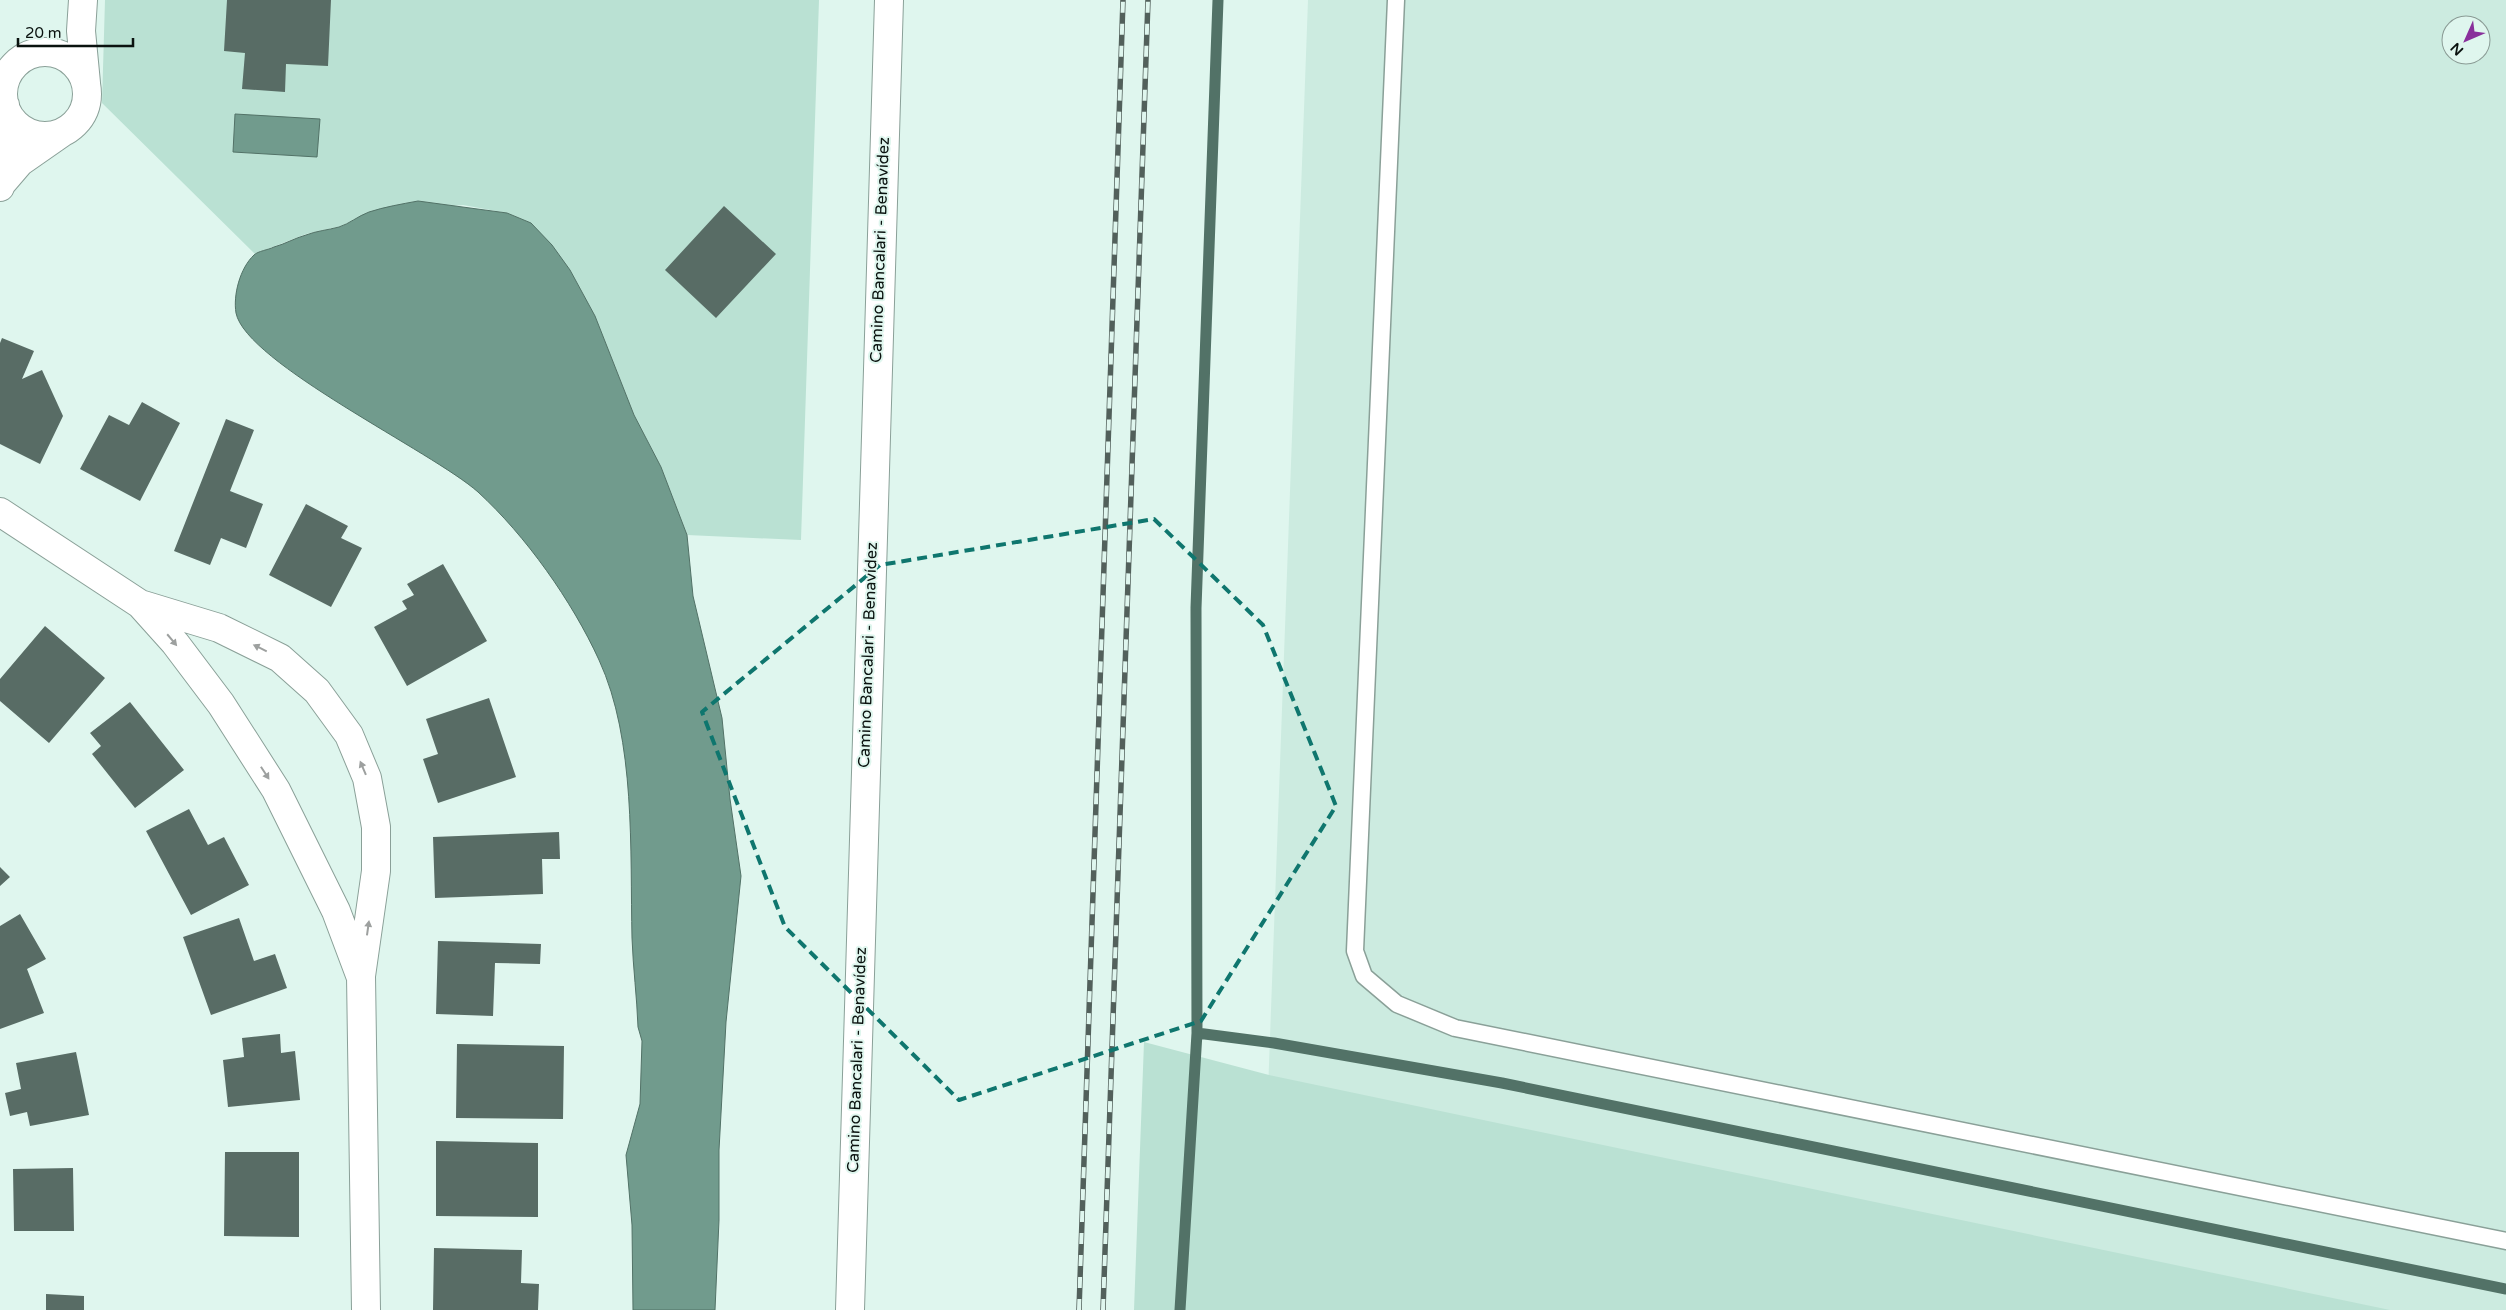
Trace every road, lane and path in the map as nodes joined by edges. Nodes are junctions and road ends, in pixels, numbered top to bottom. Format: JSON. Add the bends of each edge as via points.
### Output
{"nodes":[{"id":1,"x":82,"y":0,"type":"edge"},
{"id":2,"x":889,"y":0,"type":"edge"},
{"id":3,"x":1396,"y":0,"type":"edge"},
{"id":4,"x":81,"y":32,"type":"junction"},
{"id":5,"x":56,"y":53,"type":"junction"},
{"id":6,"x":87,"y":89,"type":"junction"},
{"id":7,"x":4,"y":102,"type":"junction"},
{"id":8,"x":63,"y":132,"type":"junction"},
{"id":9,"x":0,"y":186,"type":"edge"},
{"id":10,"x":0,"y":512,"type":"edge"},
{"id":11,"x":140,"y":604,"type":"junction"},
{"id":12,"x":361,"y":976,"type":"junction"},
{"id":13,"x":2506,"y":1241,"type":"edge"},
{"id":14,"x":366,"y":1310,"type":"edge"},
{"id":15,"x":850,"y":1310,"type":"edge"}],
"edges":[{"from":1,"to":4,"type":"street"},
{"from":2,"to":15,"type":"street","name":"Camino Bancalari - Benavídez"},
{"from":3,"to":13,"type":"lane","via":[[1355,951],[1364,976],[1397,1004],[1456,1028]]},
{"from":4,"to":5,"type":"street"},
{"from":4,"to":6,"type":"street"},
{"from":5,"to":6,"type":"street","via":[[77,66]]},
{"from":5,"to":7,"type":"street","via":[[28,55],[17,63],[8,74]]},
{"from":6,"to":8,"type":"street","via":[[87,102],[82,114]]},
{"from":7,"to":8,"type":"street","via":[[8,113],[26,130],[39,135]]},
{"from":7,"to":9,"type":"street","via":[[9,138],[7,168]]},
{"from":8,"to":9,"type":"street","via":[[20,162]]},
{"from":10,"to":11,"type":"street"},
{"from":11,"to":12,"type":"street","one_way":true,"via":[[175,643],[221,704],[276,790],[336,911]]},
{"from":12,"to":11,"type":"street","one_way":true,"via":[[376,871],[376,827],[367,778],[349,735],[316,691],[280,658],[219,628]]},
{"from":12,"to":14,"type":"street"}]}
